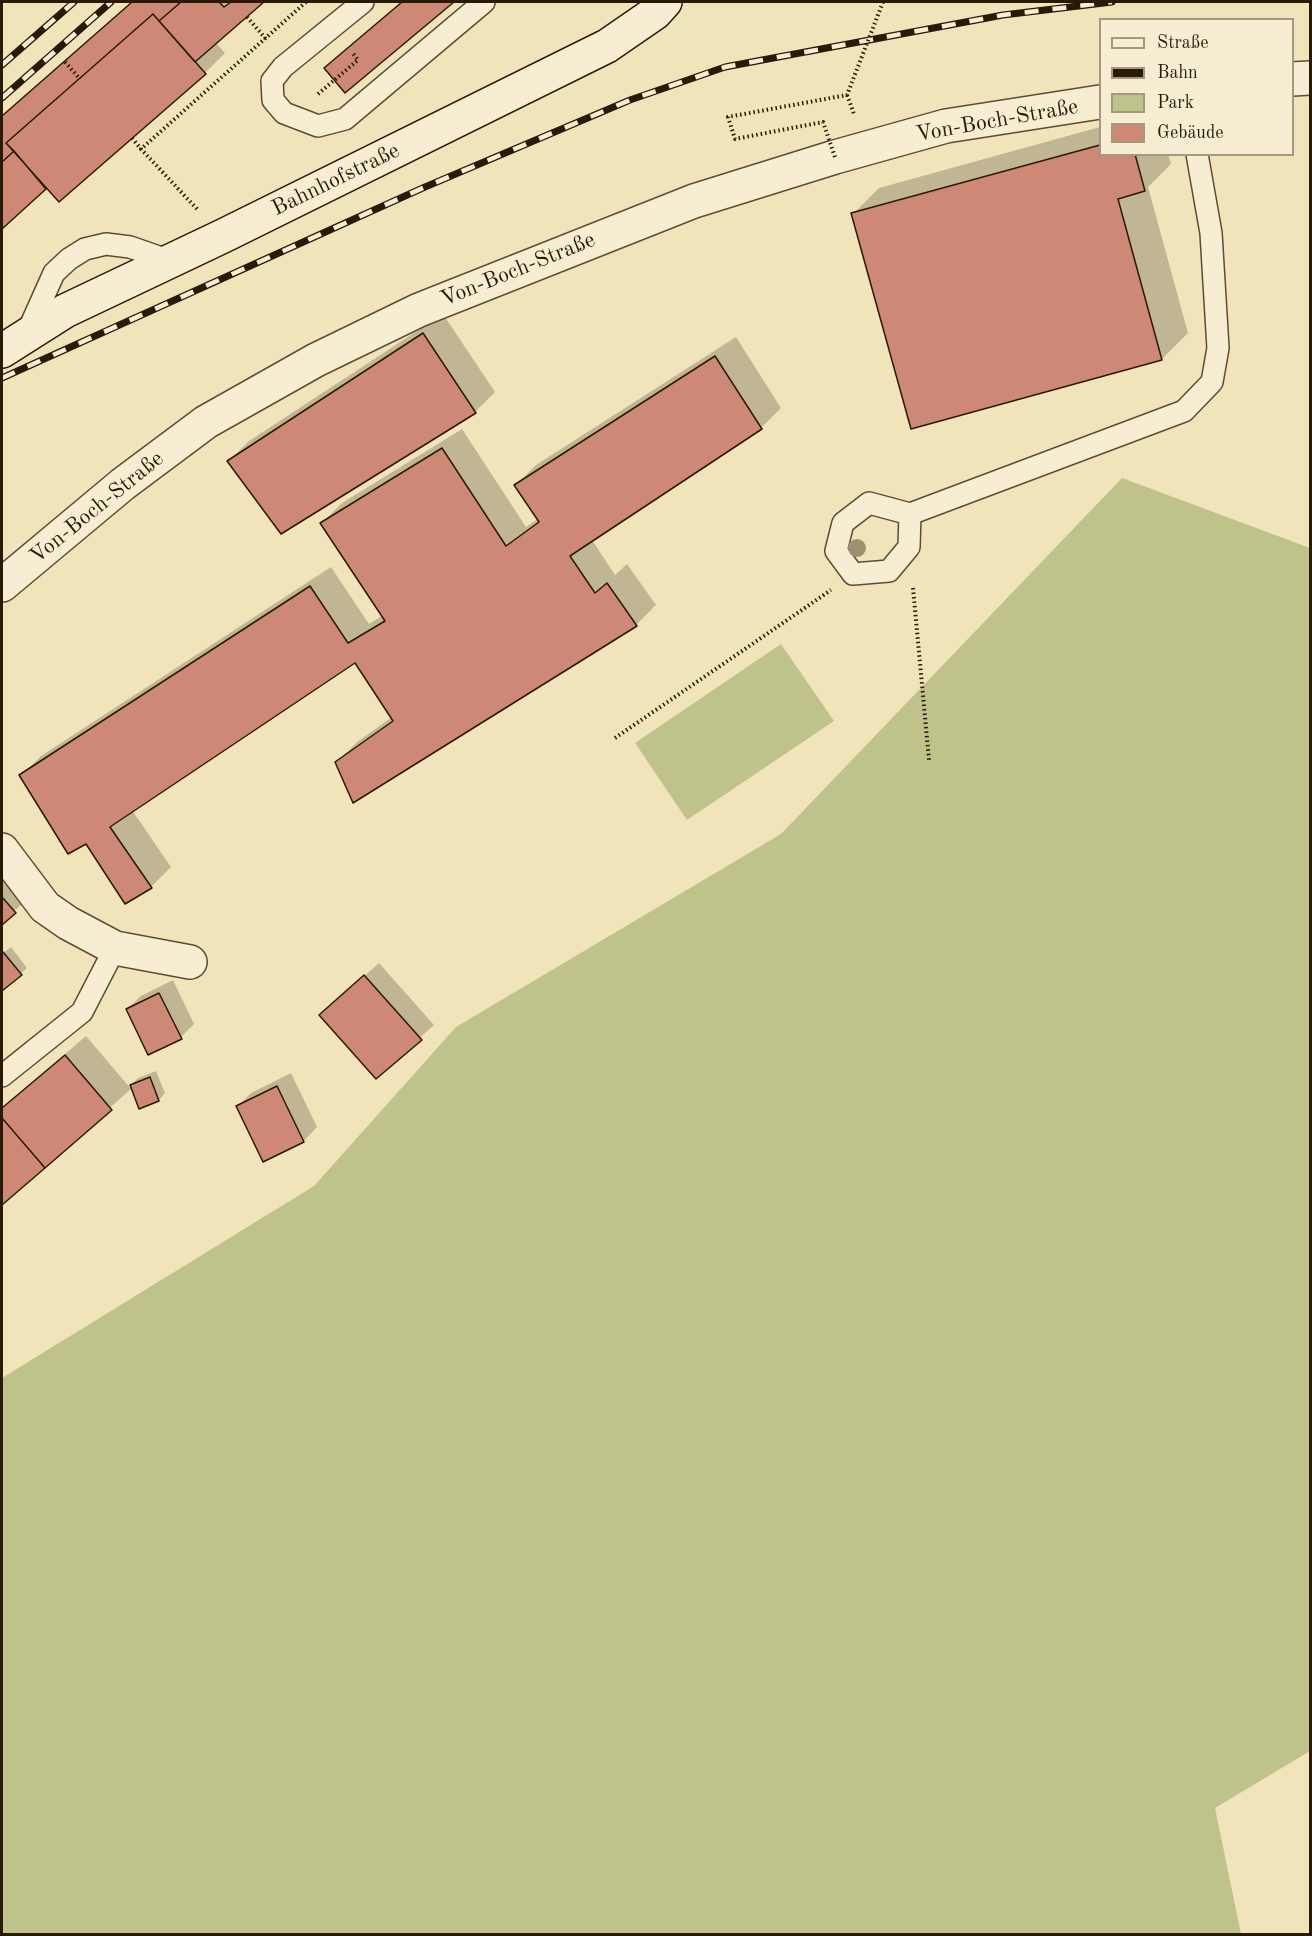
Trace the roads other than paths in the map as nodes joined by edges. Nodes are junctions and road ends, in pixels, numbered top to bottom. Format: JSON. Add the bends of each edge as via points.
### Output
{"nodes":[{"id":1,"x":363,"y":2,"type":"edge"},
{"id":2,"x":484,"y":2,"type":"edge"},
{"id":3,"x":665,"y":2,"type":"edge"},
{"id":4,"x":1311,"y":78,"type":"edge"},
{"id":5,"x":1294,"y":79,"type":"edge"},
{"id":6,"x":1099,"y":102,"type":"edge"},
{"id":7,"x":1197,"y":156,"type":"edge"},
{"id":8,"x":170,"y":261,"type":"junction"},
{"id":9,"x":14,"y":343,"type":"edge"},
{"id":10,"x":910,"y":514,"type":"junction"},
{"id":11,"x":2,"y":585,"type":"edge"},
{"id":12,"x":2,"y":850,"type":"edge"},
{"id":13,"x":116,"y":948,"type":"junction"},
{"id":14,"x":190,"y":962,"type":"dead end"},
{"id":15,"x":2,"y":1076,"type":"edge"}],
"edges":[{"from":1,"to":2,"type":"lane","via":[[283,67],[272,81],[273,100],[284,113],[318,126],[345,119]]},
{"from":3,"to":8,"type":"street","name":"Bahnhofstraße","via":[[607,46]]},
{"from":4,"to":5,"type":"street"},
{"from":6,"to":11,"type":"street","name":"Von-Boch-Straße","via":[[946,126],[835,157],[694,201],[419,310],[316,360],[206,422],[123,484]]},
{"from":7,"to":10,"type":"lane","via":[[1211,233],[1218,348],[1212,382],[1185,411]]},
{"from":8,"to":9,"type":"street","name":"Bahnhofstraße","via":[[65,311]]},
{"from":8,"to":9,"type":"lane","via":[[130,247],[106,244],[85,249],[54,273]]},
{"from":10,"to":10,"type":"lane","via":[[869,503],[843,523],[836,551],[853,574],[890,571],[909,547]]},
{"from":12,"to":13,"type":"street","via":[[45,907]]},
{"from":13,"to":14,"type":"street"},
{"from":13,"to":15,"type":"lane","via":[[82,1012]]}]}
